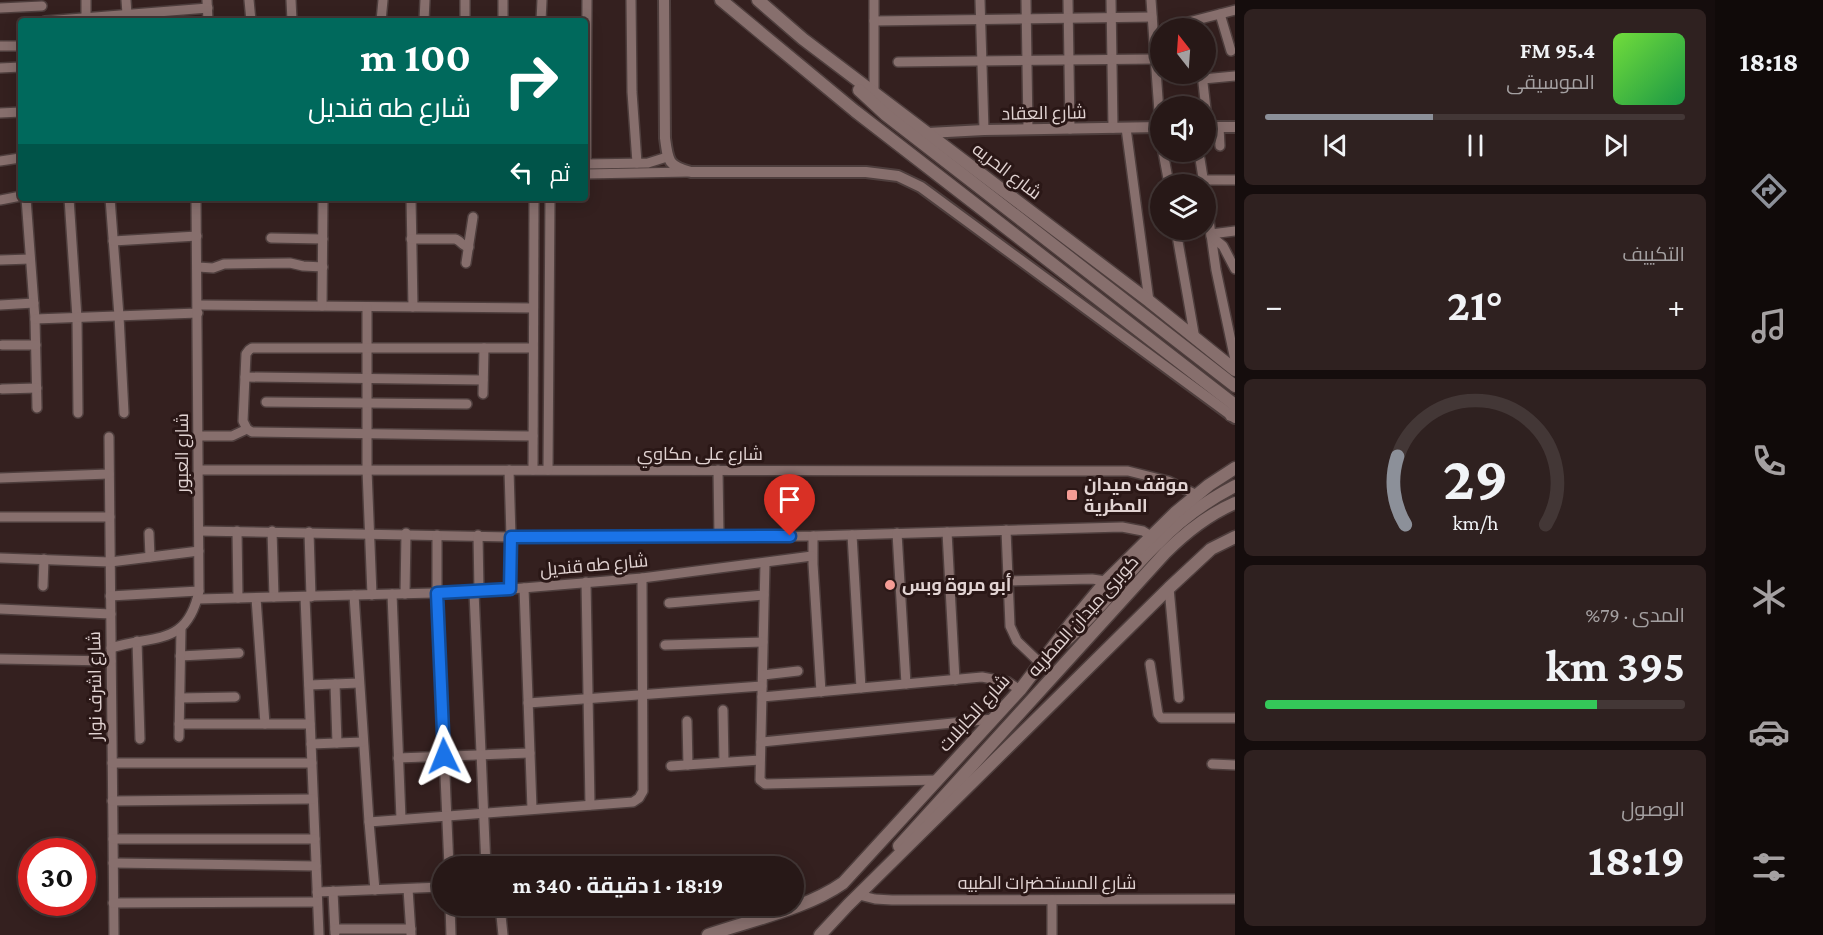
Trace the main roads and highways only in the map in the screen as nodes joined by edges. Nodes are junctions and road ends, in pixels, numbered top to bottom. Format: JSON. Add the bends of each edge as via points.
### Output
{"nodes":[{"id":1,"x":721,"y":0,"type":"edge"},
{"id":2,"x":758,"y":0,"type":"edge"},
{"id":3,"x":803,"y":39,"type":"junction"},
{"id":4,"x":1235,"y":370,"type":"edge"},
{"id":5,"x":1235,"y":386,"type":"edge"},
{"id":6,"x":1234,"y":413,"type":"edge"},
{"id":7,"x":1235,"y":468,"type":"edge"},
{"id":8,"x":1235,"y":486,"type":"edge"},
{"id":9,"x":1235,"y":503,"type":"edge"},
{"id":10,"x":1235,"y":537,"type":"edge"},
{"id":11,"x":1157,"y":544,"type":"junction"},
{"id":12,"x":1049,"y":653,"type":"junction"},
{"id":13,"x":876,"y":878,"type":"junction"},
{"id":14,"x":723,"y":932,"type":"edge"},
{"id":15,"x":708,"y":935,"type":"edge"},
{"id":16,"x":820,"y":935,"type":"edge"}],
"edges":[{"from":1,"to":6,"type":"main road","via":[[855,111],[1163,349]]},
{"from":2,"to":3,"type":"main road","name":"شارع الحريه"},
{"from":3,"to":4,"type":"main road","name":"شارع الحريه"},
{"from":3,"to":5,"type":"main road","via":[[886,115]]},
{"from":7,"to":11,"type":"main road","name":"شارع الكابلات","via":[[1197,495]]},
{"from":8,"to":11,"type":"main road","name":"كوبرى ميدان المطريه","via":[[1194,511]]},
{"from":9,"to":11,"type":"main road","name":"كوبرى ميدان المطريه","via":[[1200,521],[1183,535]]},
{"from":10,"to":13,"type":"main road","via":[[1211,549],[1169,588]]},
{"from":11,"to":12,"type":"main road","name":"كوبرى ميدان المطريه","via":[[1079,628]]},
{"from":11,"to":12,"type":"main road","name":"شارع الكابلات","via":[[1106,581]]},
{"from":11,"to":13,"type":"main road","name":"كوبرى ميدان المطريه","via":[[909,834]]},
{"from":12,"to":14,"type":"main road","name":"شارع الكابلات","via":[[1020,690],[843,883],[812,900]]},
{"from":13,"to":16,"type":"main road"},
{"from":14,"to":15,"type":"main road","name":"شارع الكابلات"}]}
